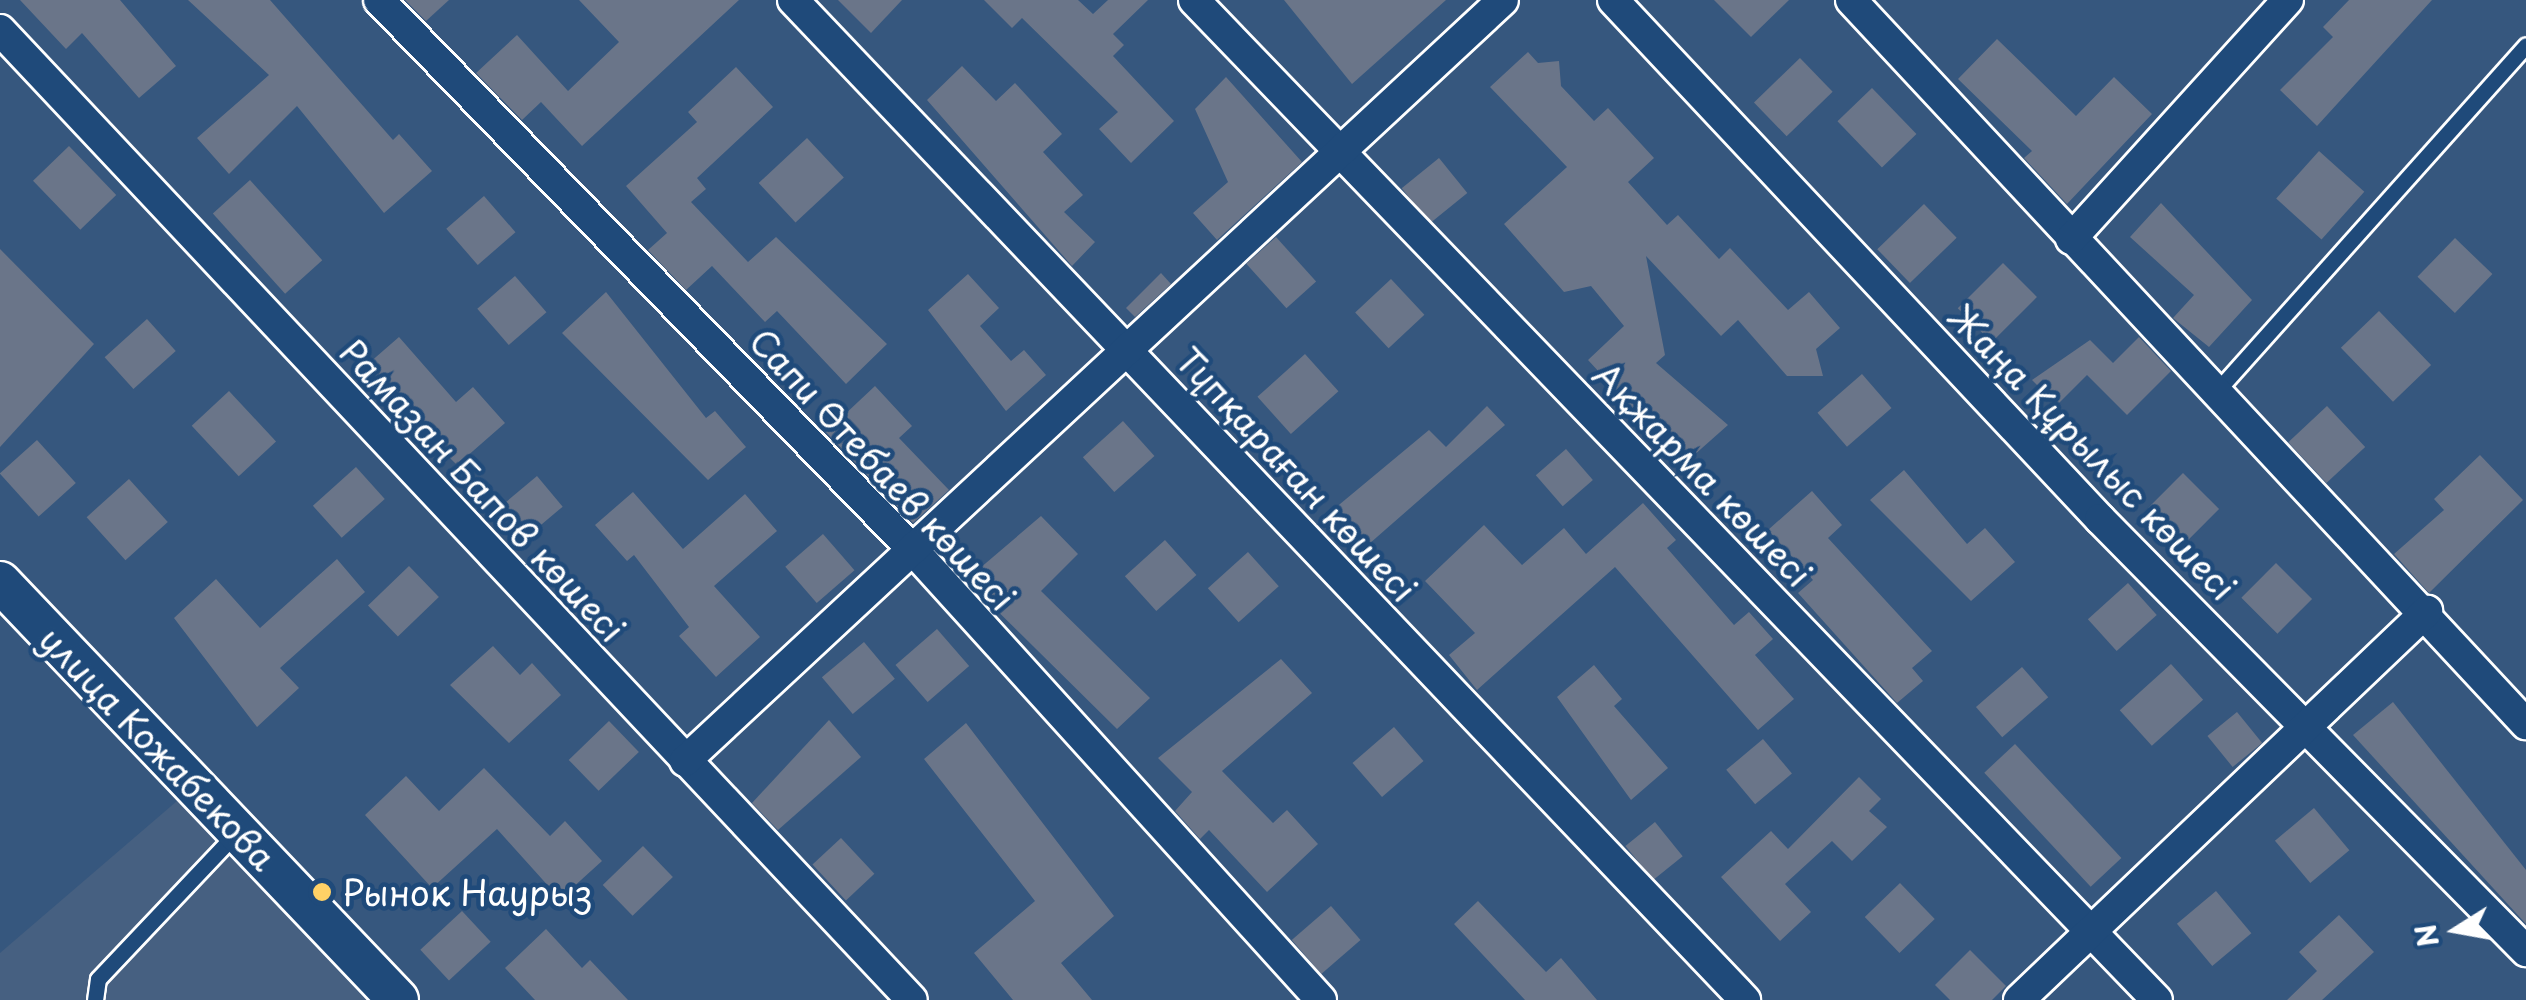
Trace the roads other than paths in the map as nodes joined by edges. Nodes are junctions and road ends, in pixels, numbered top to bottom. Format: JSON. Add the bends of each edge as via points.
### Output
{"nodes":[{"id":1,"x":378,"y":0,"type":"edge"},
{"id":2,"x":793,"y":0,"type":"edge"},
{"id":3,"x":1194,"y":0,"type":"edge"},
{"id":4,"x":1503,"y":0,"type":"edge"},
{"id":5,"x":1613,"y":0,"type":"edge"},
{"id":6,"x":1851,"y":0,"type":"edge"},
{"id":7,"x":2288,"y":0,"type":"edge"},
{"id":8,"x":0,"y":30,"type":"edge"},
{"id":9,"x":2526,"y":44,"type":"edge"},
{"id":10,"x":1342,"y":152,"type":"junction"},
{"id":11,"x":2071,"y":239,"type":"junction"},
{"id":12,"x":1132,"y":351,"type":"junction"},
{"id":13,"x":2216,"y":392,"type":"junction"},
{"id":14,"x":914,"y":551,"type":"junction"},
{"id":15,"x":0,"y":582,"type":"edge"},
{"id":16,"x":2428,"y":611,"type":"junction"},
{"id":17,"x":2522,"y":713,"type":"edge"},
{"id":18,"x":2307,"y":722,"type":"junction"},
{"id":19,"x":685,"y":761,"type":"junction"},
{"id":20,"x":238,"y":832,"type":"junction"},
{"id":21,"x":2090,"y":931,"type":"junction"},
{"id":22,"x":2526,"y":951,"type":"edge"},
{"id":23,"x":96,"y":1000,"type":"edge"},
{"id":24,"x":398,"y":1000,"type":"edge"},
{"id":25,"x":912,"y":1000,"type":"edge"},
{"id":26,"x":1321,"y":1000,"type":"edge"},
{"id":27,"x":1745,"y":1000,"type":"edge"},
{"id":28,"x":2019,"y":1000,"type":"edge"},
{"id":29,"x":2157,"y":1000,"type":"edge"}],
"edges":[{"from":1,"to":14,"type":"street","name":"Сапи Өтебаев көшесі"},
{"from":2,"to":12,"type":"street","name":"Түпқараған көшесі"},
{"from":3,"to":10,"type":"street","name":"Ақжарма көшесі"},
{"from":4,"to":10,"type":"street"},
{"from":5,"to":18,"type":"street","name":"Жаңа Құрылыс көшесі","via":[[2100,519]]},
{"from":6,"to":11,"type":"street"},
{"from":7,"to":11,"type":"street"},
{"from":8,"to":19,"type":"street","name":"Рамазан Бапов көшесі"},
{"from":9,"to":13,"type":"lane"},
{"from":10,"to":12,"type":"street"},
{"from":10,"to":21,"type":"street","name":"Ақжарма көшесі"},
{"from":11,"to":13,"type":"street"},
{"from":12,"to":14,"type":"street"},
{"from":12,"to":27,"type":"street","name":"Түпқараған көшесі"},
{"from":13,"to":16,"type":"street"},
{"from":14,"to":19,"type":"street"},
{"from":14,"to":26,"type":"street","name":"Сапи Өтебаев көшесі"},
{"from":15,"to":20,"type":"main road","name":"улица Кожабекова"},
{"from":16,"to":17,"type":"street"},
{"from":16,"to":18,"type":"street"},
{"from":18,"to":21,"type":"street"},
{"from":18,"to":22,"type":"street","name":"Жаңа Құрылыс көшесі"},
{"from":19,"to":25,"type":"street","name":"Рамазан Бапов көшесі"},
{"from":20,"to":23,"type":"lane","via":[[98,979]]},
{"from":20,"to":24,"type":"main road","name":"улица Кожабекова"},
{"from":21,"to":28,"type":"street"},
{"from":21,"to":29,"type":"street","name":"Ақжарма көшесі"}]}
